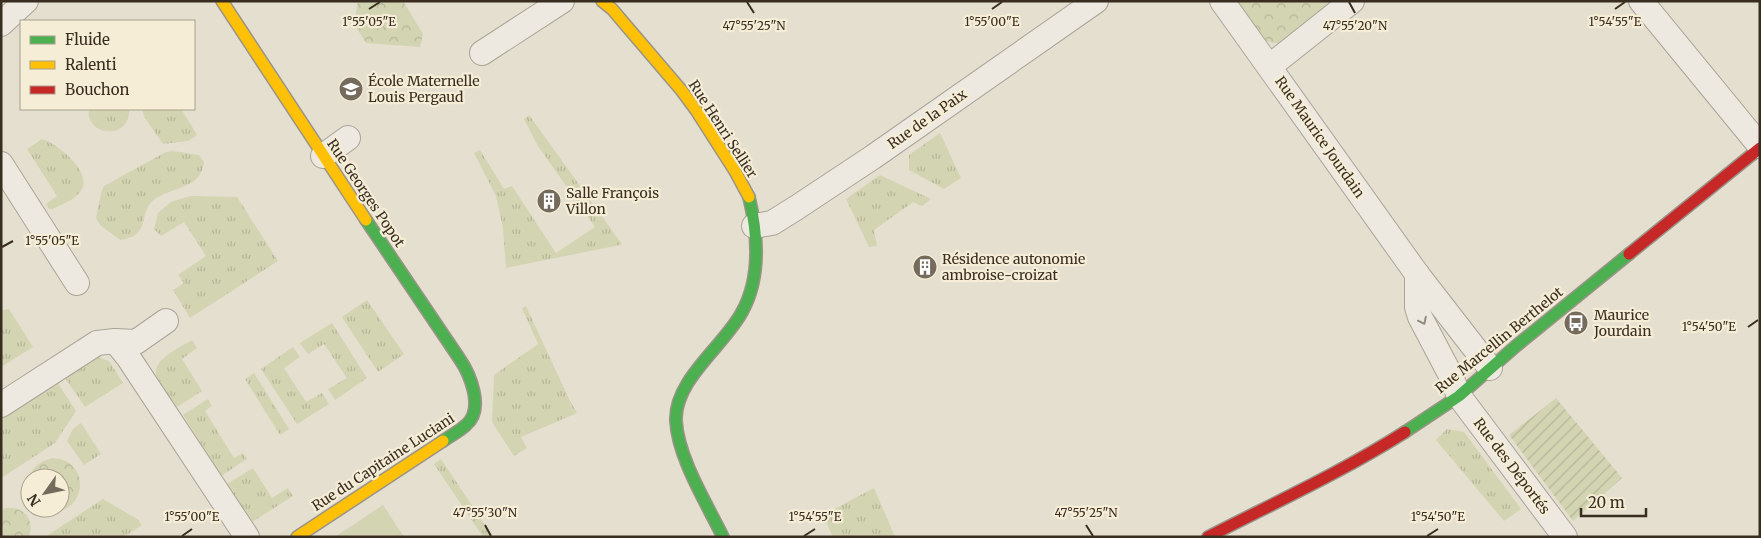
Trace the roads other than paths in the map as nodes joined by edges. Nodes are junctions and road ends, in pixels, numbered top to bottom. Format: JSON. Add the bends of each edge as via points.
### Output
{"nodes":[{"id":1,"x":26,"y":1,"type":"edge"},
{"id":2,"x":222,"y":1,"type":"edge"},
{"id":3,"x":562,"y":1,"type":"edge"},
{"id":4,"x":602,"y":1,"type":"edge"},
{"id":5,"x":1096,"y":1,"type":"edge"},
{"id":6,"x":1222,"y":1,"type":"edge"},
{"id":7,"x":1352,"y":1,"type":"edge"},
{"id":8,"x":1641,"y":1,"type":"edge"},
{"id":9,"x":1,"y":24,"type":"edge"},
{"id":10,"x":482,"y":53,"type":"dead end"},
{"id":11,"x":1270,"y":66,"type":"junction"},
{"id":12,"x":348,"y":138,"type":"dead end"},
{"id":13,"x":1760,"y":147,"type":"edge"},
{"id":14,"x":323,"y":156,"type":"junction"},
{"id":15,"x":1,"y":164,"type":"edge"},
{"id":16,"x":754,"y":226,"type":"junction"},
{"id":17,"x":1416,"y":274,"type":"junction"},
{"id":18,"x":77,"y":284,"type":"dead end"},
{"id":19,"x":166,"y":321,"type":"dead end"},
{"id":20,"x":115,"y":341,"type":"junction"},
{"id":21,"x":1490,"y":368,"type":"junction"},
{"id":22,"x":1459,"y":396,"type":"junction"},
{"id":23,"x":1,"y":405,"type":"edge"},
{"id":24,"x":475,"y":405,"type":"joint"},
{"id":25,"x":247,"y":537,"type":"edge"},
{"id":26,"x":297,"y":537,"type":"edge"},
{"id":27,"x":723,"y":537,"type":"edge"},
{"id":28,"x":1208,"y":537,"type":"edge"},
{"id":29,"x":1565,"y":537,"type":"edge"}],
"edges":[{"from":1,"to":9,"type":"street"},
{"from":2,"to":14,"type":"street","name":"Rue Georges Popot"},
{"from":3,"to":10,"type":"street"},
{"from":4,"to":16,"type":"street","name":"Rue Henri Sellier","via":[[696,110],[743,186],[749,198]]},
{"from":5,"to":16,"type":"street","name":"Rue de la Paix","via":[[796,208],[772,223]]},
{"from":6,"to":11,"type":"street","name":"Rue Maurice Jourdain"},
{"from":7,"to":11,"type":"street"},
{"from":8,"to":13,"type":"street"},
{"from":11,"to":17,"type":"street","name":"Rue Maurice Jourdain"},
{"from":12,"to":14,"type":"street"},
{"from":13,"to":21,"type":"street","name":"Rue Marcellin Berthelot"},
{"from":14,"to":24,"type":"street","name":"Rue Georges Popot","via":[[461,362],[471,379]]},
{"from":15,"to":18,"type":"street"},
{"from":16,"to":27,"type":"street","name":"Rue Henri Sellier","via":[[756,267],[748,301],[687,384],[676,410],[681,446]]},
{"from":17,"to":21,"type":"street","name":"Rue Maurice Jourdain"},
{"from":17,"to":22,"type":"street","one_way":true,"via":[[1420,317]]},
{"from":19,"to":20,"type":"street","via":[[136,342]]},
{"from":20,"to":23,"type":"street","via":[[97,343]]},
{"from":20,"to":25,"type":"street"},
{"from":21,"to":22,"type":"street","name":"Rue Marcellin Berthelot"},
{"from":22,"to":28,"type":"street","name":"Rue Marcellin Berthelot","via":[[1381,447]]},
{"from":22,"to":29,"type":"street","name":"Rue des Déportés"},
{"from":24,"to":26,"type":"street","name":"Rue du Capitaine Luciani","via":[[468,424],[458,433]]}]}
